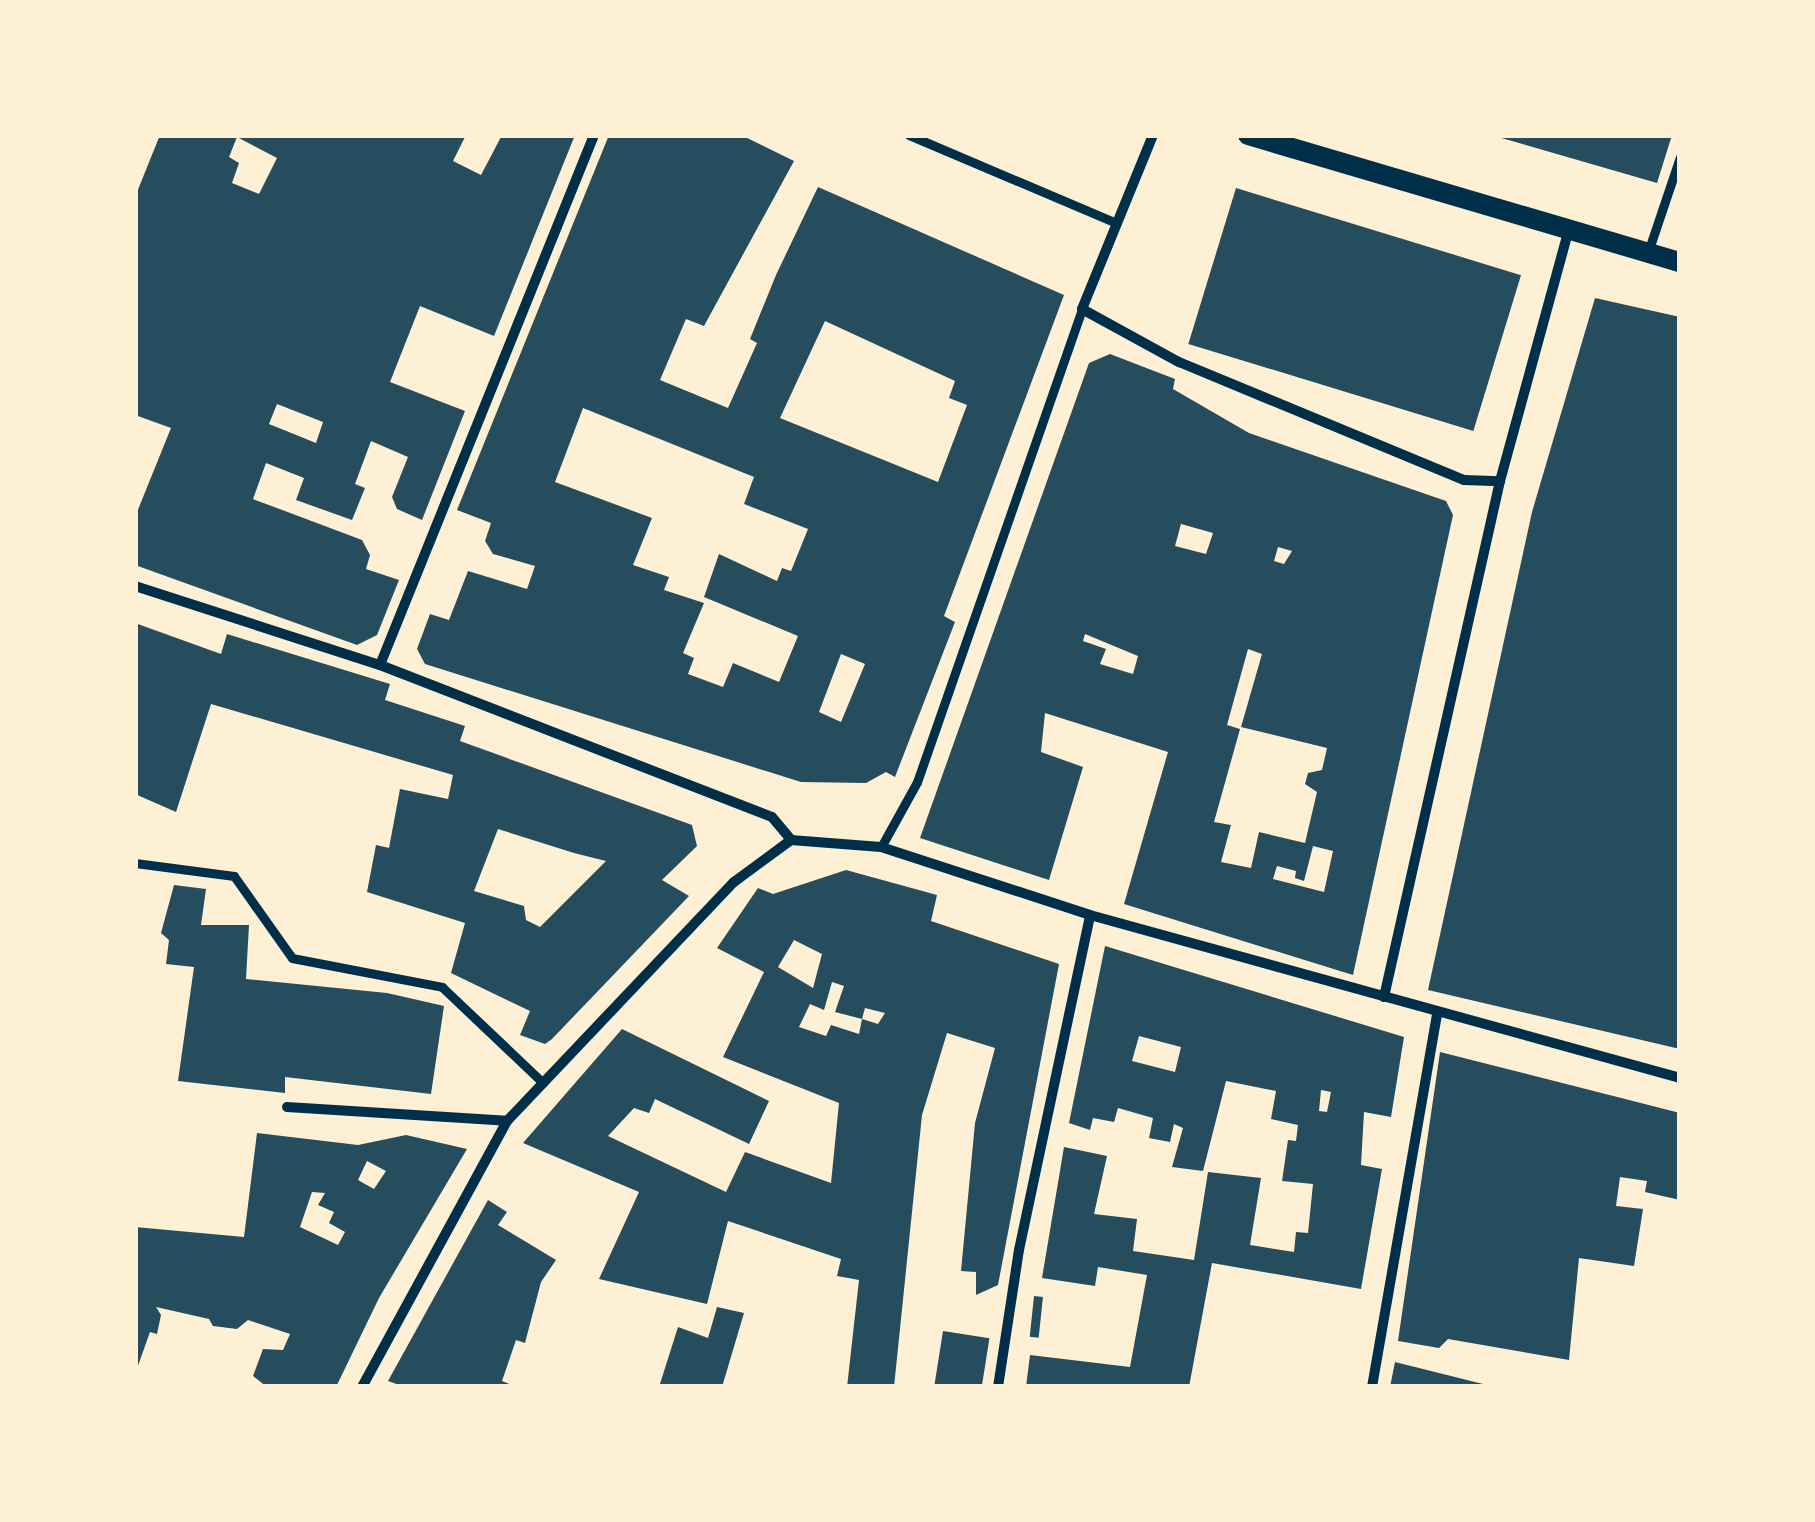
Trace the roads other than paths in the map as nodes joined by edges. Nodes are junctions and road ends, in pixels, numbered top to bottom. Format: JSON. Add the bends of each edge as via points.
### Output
{"nodes":[{"id":1,"x":594,"y":135,"type":"edge"},
{"id":2,"x":909,"y":135,"type":"edge"},
{"id":3,"x":1153,"y":135,"type":"edge"},
{"id":4,"x":1248,"y":135,"type":"edge"},
{"id":5,"x":1680,"y":157,"type":"edge"},
{"id":6,"x":1116,"y":223,"type":"junction"},
{"id":7,"x":1569,"y":230,"type":"junction"},
{"id":8,"x":1648,"y":252,"type":"junction"},
{"id":9,"x":1680,"y":262,"type":"edge"},
{"id":10,"x":1082,"y":309,"type":"junction"},
{"id":11,"x":1500,"y":481,"type":"junction"},
{"id":12,"x":135,"y":586,"type":"edge"},
{"id":13,"x":380,"y":665,"type":"junction"},
{"id":14,"x":791,"y":840,"type":"junction"},
{"id":15,"x":881,"y":847,"type":"junction"},
{"id":16,"x":135,"y":863,"type":"edge"},
{"id":17,"x":1090,"y":915,"type":"junction"},
{"id":18,"x":1384,"y":997,"type":"junction"},
{"id":19,"x":1436,"y":1015,"type":"junction"},
{"id":20,"x":1680,"y":1078,"type":"edge"},
{"id":21,"x":543,"y":1084,"type":"junction"},
{"id":22,"x":287,"y":1107,"type":"dead end"},
{"id":23,"x":507,"y":1121,"type":"junction"},
{"id":24,"x":362,"y":1387,"type":"edge"},
{"id":25,"x":998,"y":1387,"type":"edge"},
{"id":26,"x":1372,"y":1387,"type":"edge"}],
"edges":[{"from":1,"to":13,"type":"street"},
{"from":2,"to":6,"type":"street"},
{"from":3,"to":6,"type":"street"},
{"from":4,"to":7,"type":"main road"},
{"from":5,"to":8,"type":"street"},
{"from":6,"to":10,"type":"street"},
{"from":7,"to":8,"type":"main road"},
{"from":7,"to":11,"type":"street"},
{"from":8,"to":9,"type":"main road"},
{"from":10,"to":11,"type":"street","via":[[1179,362],[1464,480]]},
{"from":10,"to":15,"type":"street","via":[[917,782]]},
{"from":11,"to":18,"type":"street"},
{"from":12,"to":13,"type":"street"},
{"from":13,"to":14,"type":"street","via":[[772,817]]},
{"from":14,"to":15,"type":"street"},
{"from":14,"to":21,"type":"street","via":[[734,882]]},
{"from":15,"to":17,"type":"street"},
{"from":16,"to":21,"type":"street","via":[[234,876],[292,958],[442,987]]},
{"from":17,"to":18,"type":"street"},
{"from":17,"to":25,"type":"street","via":[[1019,1250]]},
{"from":18,"to":19,"type":"street"},
{"from":19,"to":20,"type":"street"},
{"from":19,"to":26,"type":"street"},
{"from":21,"to":23,"type":"street"},
{"from":22,"to":23,"type":"street"},
{"from":23,"to":24,"type":"street"}]}
